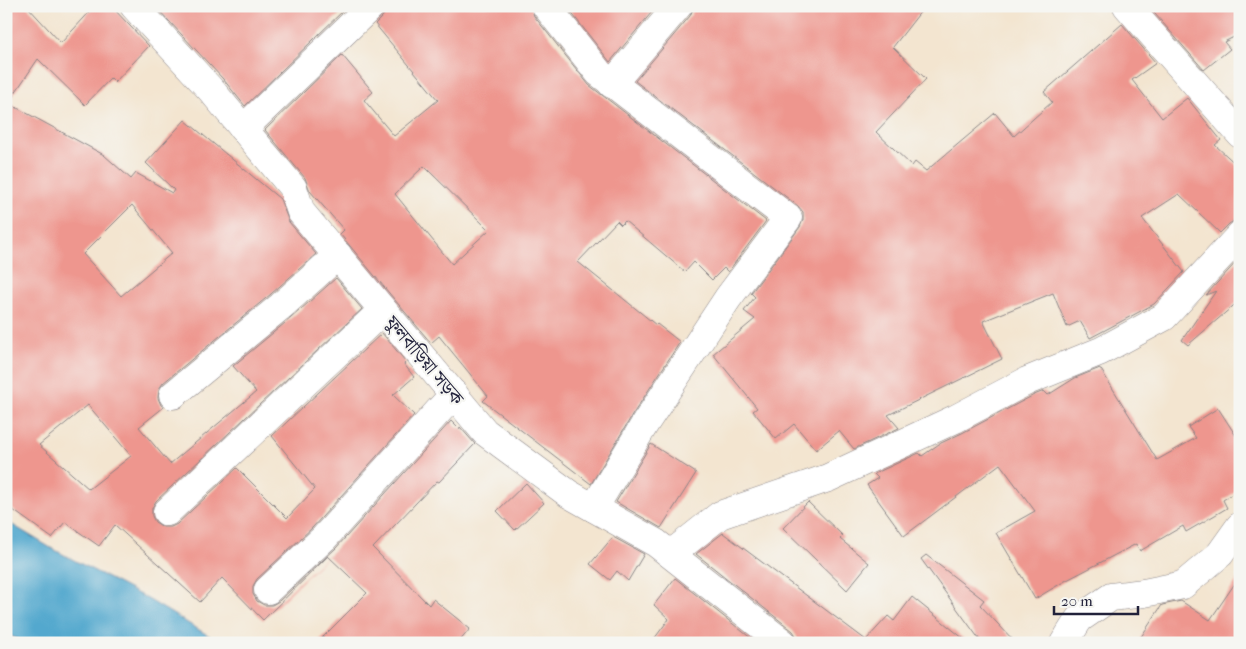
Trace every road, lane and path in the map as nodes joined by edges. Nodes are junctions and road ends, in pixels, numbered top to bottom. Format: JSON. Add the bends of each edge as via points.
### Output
{"nodes":[{"id":1,"x":134,"y":6,"type":"edge"},
{"id":2,"x":370,"y":6,"type":"edge"},
{"id":3,"x":546,"y":6,"type":"edge"},
{"id":4,"x":678,"y":6,"type":"edge"},
{"id":5,"x":1127,"y":6,"type":"edge"},
{"id":6,"x":612,"y":84,"type":"junction"},
{"id":7,"x":1236,"y":122,"type":"edge"},
{"id":8,"x":243,"y":129,"type":"junction"},
{"id":9,"x":1240,"y":235,"type":"edge"},
{"id":10,"x":338,"y":255,"type":"junction"},
{"id":11,"x":383,"y":310,"type":"junction"},
{"id":12,"x":454,"y":394,"type":"junction"},
{"id":13,"x":173,"y":395,"type":"dead end"},
{"id":14,"x":594,"y":508,"type":"junction"},
{"id":15,"x":167,"y":512,"type":"dead end"},
{"id":16,"x":1240,"y":526,"type":"edge"},
{"id":17,"x":671,"y":554,"type":"junction"},
{"id":18,"x":268,"y":590,"type":"dead end"},
{"id":19,"x":783,"y":643,"type":"edge"},
{"id":20,"x":1064,"y":643,"type":"edge"}],
"edges":[{"from":1,"to":8,"type":"street","name":"ফুলবাড়িয়া সড়ক"},
{"from":2,"to":8,"type":"street"},
{"from":3,"to":6,"type":"street","via":[[599,73]]},
{"from":4,"to":6,"type":"street"},
{"from":5,"to":7,"type":"street"},
{"from":6,"to":14,"type":"street","via":[[788,218],[728,298]]},
{"from":8,"to":10,"type":"street","name":"ফুলবাড়িয়া সড়ক","via":[[293,188],[302,212]]},
{"from":9,"to":17,"type":"street","via":[[1164,317],[1101,351],[1027,381],[955,419],[828,478],[720,516]]},
{"from":10,"to":11,"type":"street","name":"ফুলবাড়িয়া সড়ক"},
{"from":10,"to":13,"type":"street"},
{"from":11,"to":12,"type":"street","name":"ফুলবাড়িয়া সড়ক"},
{"from":11,"to":15,"type":"street"},
{"from":12,"to":14,"type":"street","name":"ফুলবাড়িয়া সড়ক","via":[[485,432],[569,494]]},
{"from":12,"to":18,"type":"street","via":[[324,538]]},
{"from":14,"to":17,"type":"street","name":"ফুলবাড়িয়া সড়ক"},
{"from":16,"to":20,"type":"street","via":[[1220,554],[1183,585],[1111,597],[1079,619]]},
{"from":17,"to":19,"type":"street","name":"ফুলবাড়িয়া সড়ক"}]}
